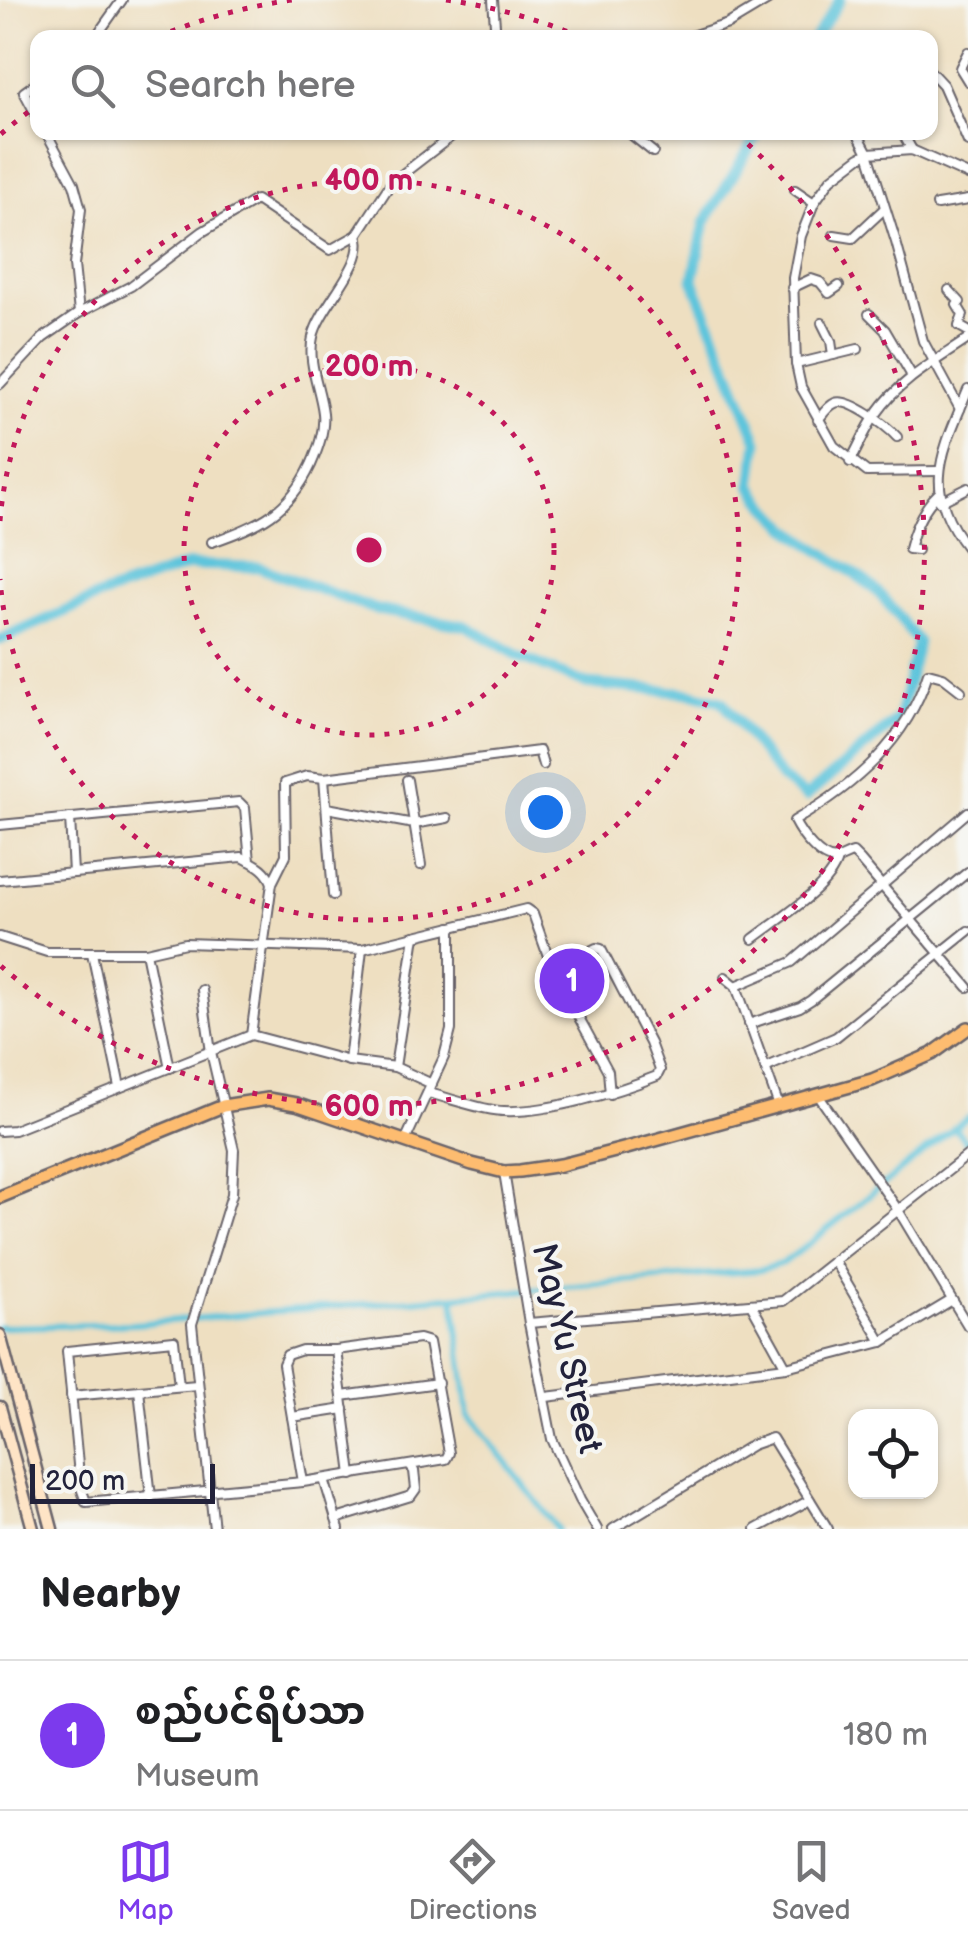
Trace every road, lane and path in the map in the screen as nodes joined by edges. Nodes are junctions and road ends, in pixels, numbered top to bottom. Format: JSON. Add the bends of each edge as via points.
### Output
{"nodes":[{"id":1,"x":122,"y":0,"type":"edge"},
{"id":2,"x":493,"y":0,"type":"edge"},
{"id":3,"x":768,"y":0,"type":"edge"},
{"id":4,"x":101,"y":30,"type":"edge"},
{"id":5,"x":495,"y":30,"type":"edge"},
{"id":6,"x":710,"y":30,"type":"edge"},
{"id":7,"x":968,"y":52,"type":"edge"},
{"id":8,"x":938,"y":80,"type":"edge"},
{"id":9,"x":968,"y":82,"type":"edge"},
{"id":10,"x":964,"y":124,"type":"edge"},
{"id":11,"x":51,"y":140,"type":"edge"},
{"id":12,"x":447,"y":140,"type":"edge"},
{"id":13,"x":638,"y":140,"type":"edge"},
{"id":14,"x":861,"y":140,"type":"edge"},
{"id":15,"x":906,"y":140,"type":"edge"},
{"id":16,"x":968,"y":142,"type":"edge"},
{"id":17,"x":912,"y":150,"type":"junction"},
{"id":18,"x":654,"y":152,"type":"dead end"},
{"id":19,"x":868,"y":153,"type":"junction"},
{"id":20,"x":968,"y":175,"type":"edge"},
{"id":21,"x":796,"y":190,"type":"dead end"},
{"id":22,"x":968,"y":200,"type":"edge"},
{"id":23,"x":814,"y":204,"type":"junction"},
{"id":24,"x":937,"y":205,"type":"dead end"},
{"id":25,"x":884,"y":209,"type":"junction"},
{"id":26,"x":357,"y":235,"type":"junction"},
{"id":27,"x":834,"y":235,"type":"dead end"},
{"id":28,"x":839,"y":286,"type":"dead end"},
{"id":29,"x":792,"y":288,"type":"junction"},
{"id":30,"x":949,"y":290,"type":"dead end"},
{"id":31,"x":79,"y":313,"type":"junction"},
{"id":32,"x":870,"y":314,"type":"dead end"},
{"id":33,"x":822,"y":323,"type":"dead end"},
{"id":34,"x":968,"y":331,"type":"edge"},
{"id":35,"x":968,"y":339,"type":"edge"},
{"id":36,"x":858,"y":349,"type":"dead end"},
{"id":37,"x":833,"y":355,"type":"junction"},
{"id":38,"x":934,"y":362,"type":"junction"},
{"id":39,"x":796,"y":364,"type":"junction"},
{"id":40,"x":912,"y":376,"type":"junction"},
{"id":41,"x":0,"y":384,"type":"edge"},
{"id":42,"x":965,"y":401,"type":"edge"},
{"id":43,"x":873,"y":419,"type":"junction"},
{"id":44,"x":818,"y":420,"type":"junction"},
{"id":45,"x":897,"y":437,"type":"dead end"},
{"id":46,"x":850,"y":462,"type":"junction"},
{"id":47,"x":939,"y":471,"type":"junction"},
{"id":48,"x":968,"y":488,"type":"edge"},
{"id":49,"x":940,"y":497,"type":"junction"},
{"id":50,"x":212,"y":542,"type":"dead end"},
{"id":51,"x":917,"y":550,"type":"dead end"},
{"id":52,"x":968,"y":550,"type":"edge"},
{"id":53,"x":960,"y":691,"type":"dead end"},
{"id":54,"x":543,"y":765,"type":"dead end"},
{"id":55,"x":324,"y":778,"type":"junction"},
{"id":56,"x":408,"y":780,"type":"dead end"},
{"id":57,"x":327,"y":808,"type":"junction"},
{"id":58,"x":968,"y":812,"type":"edge"},
{"id":59,"x":70,"y":818,"type":"junction"},
{"id":60,"x":447,"y":818,"type":"dead end"},
{"id":61,"x":0,"y":824,"type":"edge"},
{"id":62,"x":414,"y":824,"type":"junction"},
{"id":63,"x":837,"y":860,"type":"junction"},
{"id":64,"x":250,"y":861,"type":"junction"},
{"id":65,"x":421,"y":865,"type":"dead end"},
{"id":66,"x":968,"y":872,"type":"edge"},
{"id":67,"x":73,"y":873,"type":"junction"},
{"id":68,"x":0,"y":880,"type":"edge"},
{"id":69,"x":882,"y":882,"type":"junction"},
{"id":70,"x":272,"y":883,"type":"junction"},
{"id":71,"x":333,"y":895,"type":"dead end"},
{"id":72,"x":912,"y":918,"type":"junction"},
{"id":73,"x":451,"y":926,"type":"junction"},
{"id":74,"x":968,"y":931,"type":"edge"},
{"id":75,"x":415,"y":936,"type":"junction"},
{"id":76,"x":0,"y":937,"type":"edge"},
{"id":77,"x":754,"y":939,"type":"dead end"},
{"id":78,"x":265,"y":944,"type":"junction"},
{"id":79,"x":362,"y":949,"type":"junction"},
{"id":80,"x":146,"y":952,"type":"junction"},
{"id":81,"x":92,"y":953,"type":"junction"},
{"id":82,"x":940,"y":953,"type":"junction"},
{"id":83,"x":553,"y":970,"type":"junction"},
{"id":84,"x":725,"y":976,"type":"dead end"},
{"id":85,"x":736,"y":986,"type":"junction"},
{"id":86,"x":968,"y":987,"type":"edge"},
{"id":87,"x":202,"y":990,"type":"dead end"},
{"id":88,"x":748,"y":1024,"type":"junction"},
{"id":89,"x":968,"y":1028,"type":"edge"},
{"id":90,"x":250,"y":1035,"type":"junction"},
{"id":91,"x":211,"y":1052,"type":"junction"},
{"id":92,"x":349,"y":1061,"type":"junction"},
{"id":93,"x":170,"y":1068,"type":"junction"},
{"id":94,"x":395,"y":1068,"type":"junction"},
{"id":95,"x":765,"y":1068,"type":"junction"},
{"id":96,"x":120,"y":1087,"type":"junction"},
{"id":97,"x":430,"y":1089,"type":"junction"},
{"id":98,"x":610,"y":1094,"type":"junction"},
{"id":99,"x":818,"y":1095,"type":"junction"},
{"id":100,"x":223,"y":1106,"type":"junction"},
{"id":101,"x":779,"y":1106,"type":"junction"},
{"id":102,"x":0,"y":1131,"type":"edge"},
{"id":103,"x":405,"y":1141,"type":"junction"},
{"id":104,"x":965,"y":1159,"type":"edge"},
{"id":105,"x":504,"y":1172,"type":"junction"},
{"id":106,"x":968,"y":1174,"type":"edge"},
{"id":107,"x":0,"y":1197,"type":"edge"},
{"id":108,"x":898,"y":1210,"type":"junction"},
{"id":109,"x":834,"y":1261,"type":"junction"},
{"id":110,"x":952,"y":1300,"type":"junction"},
{"id":111,"x":751,"y":1304,"type":"junction"},
{"id":112,"x":528,"y":1323,"type":"junction"},
{"id":113,"x":968,"y":1326,"type":"edge"},
{"id":114,"x":1,"y":1338,"type":"edge"},
{"id":115,"x":882,"y":1342,"type":"junction"},
{"id":116,"x":336,"y":1350,"type":"junction"},
{"id":117,"x":3,"y":1363,"type":"edge"},
{"id":118,"x":786,"y":1367,"type":"junction"},
{"id":119,"x":438,"y":1383,"type":"junction"},
{"id":120,"x":196,"y":1384,"type":"junction"},
{"id":121,"x":179,"y":1386,"type":"junction"},
{"id":122,"x":139,"y":1390,"type":"junction"},
{"id":123,"x":70,"y":1396,"type":"junction"},
{"id":124,"x":342,"y":1396,"type":"junction"},
{"id":125,"x":546,"y":1398,"type":"junction"},
{"id":126,"x":0,"y":1407,"type":"edge"},
{"id":127,"x":344,"y":1409,"type":"junction"},
{"id":128,"x":292,"y":1417,"type":"junction"},
{"id":129,"x":410,"y":1466,"type":"junction"},
{"id":130,"x":352,"y":1475,"type":"junction"},
{"id":131,"x":324,"y":1479,"type":"junction"},
{"id":132,"x":303,"y":1482,"type":"junction"},
{"id":133,"x":209,"y":1492,"type":"junction"},
{"id":134,"x":151,"y":1498,"type":"junction"},
{"id":135,"x":810,"y":1500,"type":"junction"},
{"id":136,"x":336,"y":1518,"type":"junction"},
{"id":137,"x":32,"y":1529,"type":"edge"},
{"id":138,"x":52,"y":1529,"type":"edge"},
{"id":139,"x":214,"y":1529,"type":"edge"},
{"id":140,"x":339,"y":1529,"type":"edge"},
{"id":141,"x":598,"y":1529,"type":"edge"},
{"id":142,"x":614,"y":1529,"type":"edge"},
{"id":143,"x":756,"y":1529,"type":"edge"},
{"id":144,"x":828,"y":1529,"type":"edge"}],
"edges":[{"from":1,"to":4,"type":"street"},
{"from":2,"to":5,"type":"street"},
{"from":3,"to":6,"type":"street"},
{"from":7,"to":9,"type":"street","via":[[960,68]]},
{"from":8,"to":10,"type":"street"},
{"from":10,"to":16,"type":"street"},
{"from":11,"to":31,"type":"street","via":[[81,209],[74,266]]},
{"from":12,"to":26,"type":"street","via":[[391,183]]},
{"from":13,"to":18,"type":"street"},
{"from":14,"to":19,"type":"street"},
{"from":15,"to":17,"type":"street"},
{"from":17,"to":19,"type":"street"},
{"from":17,"to":20,"type":"street"},
{"from":19,"to":23,"type":"street","via":[[831,179]]},
{"from":19,"to":25,"type":"street"},
{"from":21,"to":23,"type":"street"},
{"from":22,"to":24,"type":"street"},
{"from":23,"to":29,"type":"street"},
{"from":25,"to":27,"type":"street","via":[[853,238]]},
{"from":25,"to":38,"type":"street"},
{"from":26,"to":31,"type":"street","via":[[330,250],[256,200],[131,286]]},
{"from":26,"to":50,"type":"street","via":[[358,258],[321,312],[312,340],[324,420],[298,492],[248,530]]},
{"from":28,"to":29,"type":"street","via":[[828,292],[812,279]]},
{"from":29,"to":39,"type":"street"},
{"from":30,"to":34,"type":"street","via":[[960,302],[959,326]]},
{"from":31,"to":41,"type":"street","via":[[30,350]]},
{"from":32,"to":40,"type":"street"},
{"from":33,"to":37,"type":"street"},
{"from":35,"to":38,"type":"street"},
{"from":36,"to":37,"type":"street"},
{"from":37,"to":39,"type":"street"},
{"from":38,"to":40,"type":"street"},
{"from":38,"to":42,"type":"street"},
{"from":39,"to":44,"type":"street"},
{"from":40,"to":43,"type":"street"},
{"from":42,"to":47,"type":"street"},
{"from":43,"to":44,"type":"street","via":[[842,402]]},
{"from":43,"to":45,"type":"street"},
{"from":43,"to":46,"type":"street"},
{"from":44,"to":46,"type":"street"},
{"from":46,"to":47,"type":"street","via":[[867,472]]},
{"from":47,"to":49,"type":"street"},
{"from":48,"to":49,"type":"street"},
{"from":49,"to":51,"type":"street","via":[[929,502],[912,537],[909,549]]},
{"from":49,"to":52,"type":"street"},
{"from":53,"to":63,"type":"street","via":[[928,673],[918,706],[897,737],[822,806],[794,821],[812,847]]},
{"from":54,"to":55,"type":"street","via":[[539,751]]},
{"from":55,"to":57,"type":"street"},
{"from":55,"to":70,"type":"street","via":[[285,782],[286,855]]},
{"from":56,"to":62,"type":"street"},
{"from":57,"to":62,"type":"street"},
{"from":57,"to":71,"type":"street"},
{"from":58,"to":69,"type":"street"},
{"from":59,"to":61,"type":"street"},
{"from":59,"to":64,"type":"street","via":[[238,802],[245,808]]},
{"from":59,"to":67,"type":"street"},
{"from":60,"to":62,"type":"street"},
{"from":62,"to":65,"type":"street"},
{"from":63,"to":69,"type":"street","via":[[853,853]]},
{"from":63,"to":77,"type":"street","via":[[790,914]]},
{"from":64,"to":67,"type":"street"},
{"from":64,"to":70,"type":"street"},
{"from":66,"to":72,"type":"street"},
{"from":67,"to":68,"type":"street"},
{"from":69,"to":72,"type":"street"},
{"from":69,"to":85,"type":"street","via":[[792,962]]},
{"from":70,"to":78,"type":"street"},
{"from":72,"to":82,"type":"street"},
{"from":72,"to":88,"type":"street","via":[[800,1007]]},
{"from":73,"to":75,"type":"street"},
{"from":73,"to":83,"type":"street","via":[[517,909],[530,912]]},
{"from":73,"to":97,"type":"street","via":[[450,1030]]},
{"from":74,"to":82,"type":"street"},
{"from":75,"to":79,"type":"street"},
{"from":75,"to":94,"type":"street"},
{"from":76,"to":81,"type":"street","via":[[48,952]]},
{"from":78,"to":79,"type":"street"},
{"from":78,"to":80,"type":"street","via":[[185,944]]},
{"from":78,"to":90,"type":"street"},
{"from":79,"to":92,"type":"street"},
{"from":80,"to":81,"type":"street"},
{"from":80,"to":93,"type":"street"},
{"from":81,"to":96,"type":"street"},
{"from":82,"to":86,"type":"street"},
{"from":82,"to":95,"type":"street","via":[[836,1037]]},
{"from":83,"to":98,"type":"street","via":[[608,1071]]},
{"from":83,"to":98,"type":"street","via":[[601,949],[650,1043],[658,1074]]},
{"from":84,"to":85,"type":"street"},
{"from":85,"to":88,"type":"street"},
{"from":87,"to":91,"type":"street"},
{"from":88,"to":95,"type":"street"},
{"from":89,"to":99,"type":"main road","via":[[907,1067]]},
{"from":90,"to":91,"type":"street"},
{"from":90,"to":92,"type":"street"},
{"from":91,"to":93,"type":"street"},
{"from":91,"to":100,"type":"street"},
{"from":92,"to":94,"type":"street"},
{"from":93,"to":96,"type":"street"},
{"from":94,"to":97,"type":"street"},
{"from":95,"to":101,"type":"street"},
{"from":96,"to":102,"type":"street"},
{"from":97,"to":98,"type":"street","via":[[499,1112]]},
{"from":97,"to":103,"type":"street"},
{"from":99,"to":101,"type":"main road"},
{"from":99,"to":108,"type":"street"},
{"from":100,"to":103,"type":"main road","via":[[268,1099],[296,1104]]},
{"from":100,"to":107,"type":"main road"},
{"from":100,"to":120,"type":"street","via":[[234,1150],[232,1194],[192,1324]]},
{"from":101,"to":105,"type":"main road","via":[[561,1166]]},
{"from":103,"to":105,"type":"main road"},
{"from":104,"to":106,"type":"street"},
{"from":104,"to":108,"type":"street"},
{"from":105,"to":112,"type":"street","name":"May Yu Street"},
{"from":108,"to":109,"type":"street"},
{"from":108,"to":110,"type":"street"},
{"from":109,"to":111,"type":"street","via":[[782,1301]]},
{"from":109,"to":115,"type":"street"},
{"from":110,"to":113,"type":"street"},
{"from":110,"to":115,"type":"street"},
{"from":111,"to":112,"type":"street"},
{"from":111,"to":118,"type":"street"},
{"from":112,"to":125,"type":"street","name":"May Yu Street"},
{"from":114,"to":117,"type":"main road"},
{"from":115,"to":118,"type":"street"},
{"from":116,"to":119,"type":"street","via":[[425,1339]]},
{"from":116,"to":124,"type":"street"},
{"from":116,"to":128,"type":"street","via":[[287,1355]]},
{"from":117,"to":138,"type":"main road"},
{"from":118,"to":125,"type":"street"},
{"from":119,"to":124,"type":"street"},
{"from":119,"to":129,"type":"street","via":[[449,1452],[438,1462]]},
{"from":120,"to":121,"type":"street"},
{"from":120,"to":133,"type":"street"},
{"from":121,"to":122,"type":"street"},
{"from":121,"to":123,"type":"street","via":[[174,1340],[67,1352]]},
{"from":122,"to":123,"type":"street"},
{"from":122,"to":134,"type":"street"},
{"from":123,"to":134,"type":"street","via":[[81,1496],[86,1502]]},
{"from":124,"to":127,"type":"street"},
{"from":125,"to":141,"type":"street","name":"May Yu Street","via":[[559,1459]]},
{"from":126,"to":137,"type":"main road"},
{"from":127,"to":128,"type":"street"},
{"from":127,"to":130,"type":"street"},
{"from":128,"to":132,"type":"street"},
{"from":129,"to":130,"type":"street"},
{"from":129,"to":136,"type":"street","via":[[416,1489],[411,1496]]},
{"from":130,"to":131,"type":"street"},
{"from":131,"to":132,"type":"street"},
{"from":131,"to":136,"type":"street"},
{"from":132,"to":133,"type":"street"},
{"from":133,"to":134,"type":"street"},
{"from":133,"to":139,"type":"street"},
{"from":135,"to":142,"type":"street","via":[[772,1438]]},
{"from":135,"to":143,"type":"street"},
{"from":135,"to":144,"type":"street"},
{"from":136,"to":140,"type":"street"}]}
